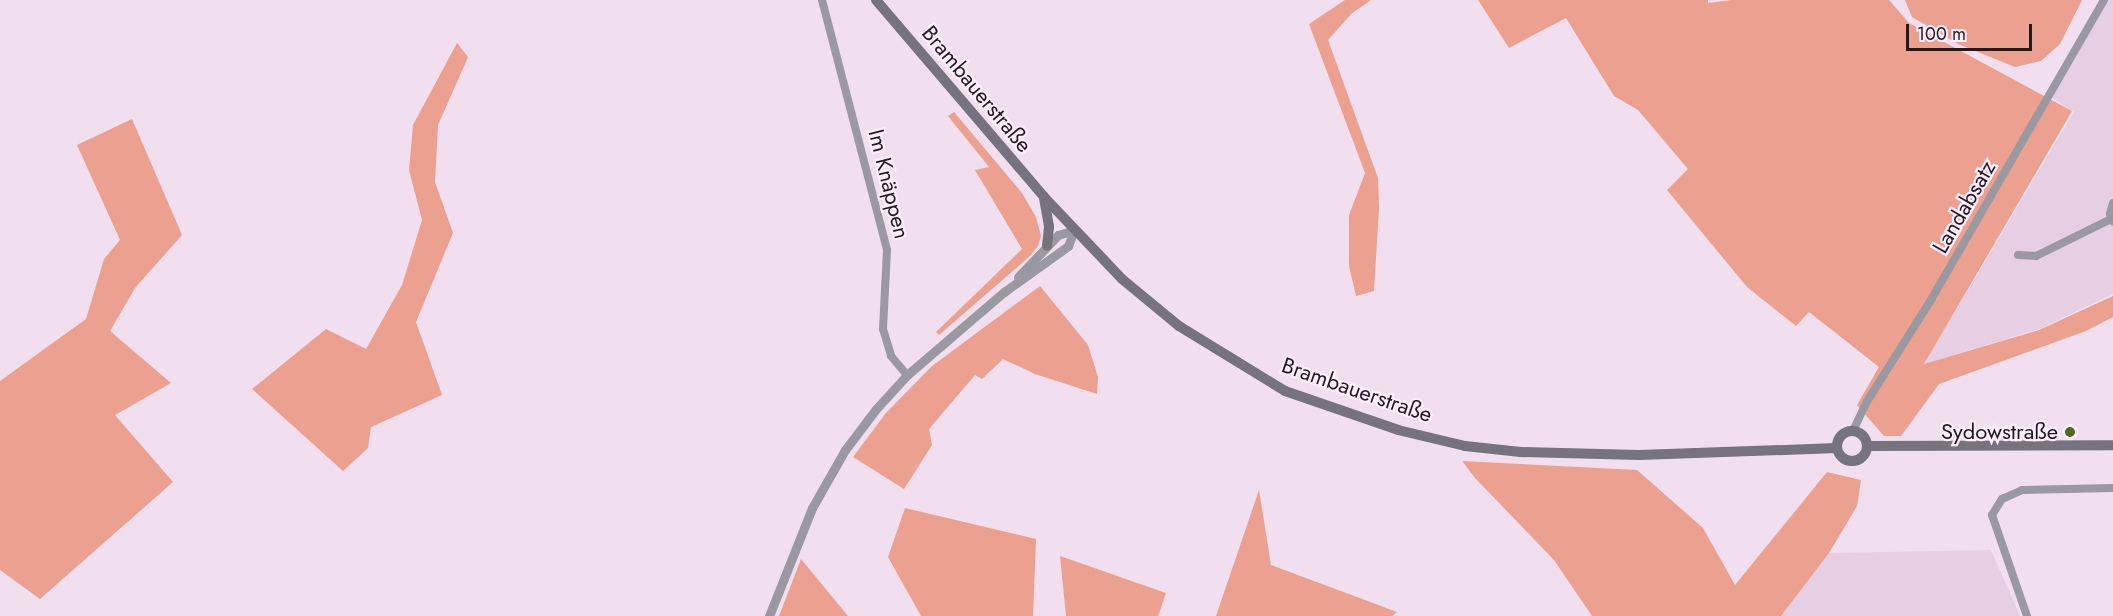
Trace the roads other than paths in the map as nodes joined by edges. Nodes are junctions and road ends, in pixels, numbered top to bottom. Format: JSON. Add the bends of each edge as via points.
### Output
{"nodes":[{"id":1,"x":822,"y":0,"type":"edge"},
{"id":2,"x":876,"y":0,"type":"edge"},
{"id":3,"x":2104,"y":0,"type":"edge"},
{"id":4,"x":1044,"y":197,"type":"junction"},
{"id":5,"x":2113,"y":202,"type":"edge"},
{"id":6,"x":2112,"y":220,"type":"edge"},
{"id":7,"x":1074,"y":230,"type":"junction"},
{"id":8,"x":1047,"y":246,"type":"junction"},
{"id":9,"x":2018,"y":255,"type":"dead end"},
{"id":10,"x":1004,"y":292,"type":"junction"},
{"id":11,"x":907,"y":375,"type":"junction"},
{"id":12,"x":1853,"y":431,"type":"junction"},
{"id":13,"x":2113,"y":445,"type":"edge"},
{"id":14,"x":1868,"y":446,"type":"junction"},
{"id":15,"x":1837,"y":448,"type":"junction"},
{"id":16,"x":2113,"y":488,"type":"edge"},
{"id":17,"x":769,"y":616,"type":"edge"},
{"id":18,"x":2027,"y":616,"type":"edge"}],
"edges":[{"from":1,"to":11,"type":"street","name":"Im Knäppen","via":[[887,249],[883,329],[891,356]]},
{"from":2,"to":4,"type":"main road","name":"Brambauerstraße"},
{"from":3,"to":12,"type":"street","name":"Landabsatz"},
{"from":4,"to":7,"type":"main road","name":"Brambauerstraße"},
{"from":4,"to":8,"type":"main road"},
{"from":5,"to":6,"type":"street"},
{"from":6,"to":9,"type":"street","via":[[2036,256]]},
{"from":7,"to":8,"type":"street","via":[[1058,235]]},
{"from":7,"to":10,"type":"street","via":[[1068,246]]},
{"from":7,"to":15,"type":"main road","name":"Brambauerstraße","via":[[1122,279],[1189,332],[1286,391],[1398,430],[1465,446],[1521,452],[1640,454]]},
{"from":8,"to":10,"type":"street"},
{"from":10,"to":11,"type":"street"},
{"from":11,"to":17,"type":"street","via":[[845,450],[812,508]]},
{"from":12,"to":14,"type":"main road","via":[[1863,436]]},
{"from":12,"to":15,"type":"main road","via":[[1841,436]]},
{"from":13,"to":14,"type":"main road"},
{"from":14,"to":15,"type":"main road","via":[[1865,455],[1854,462],[1841,457]]},
{"from":16,"to":18,"type":"street","via":[[2022,490],[2002,499],[1992,515]]}]}
